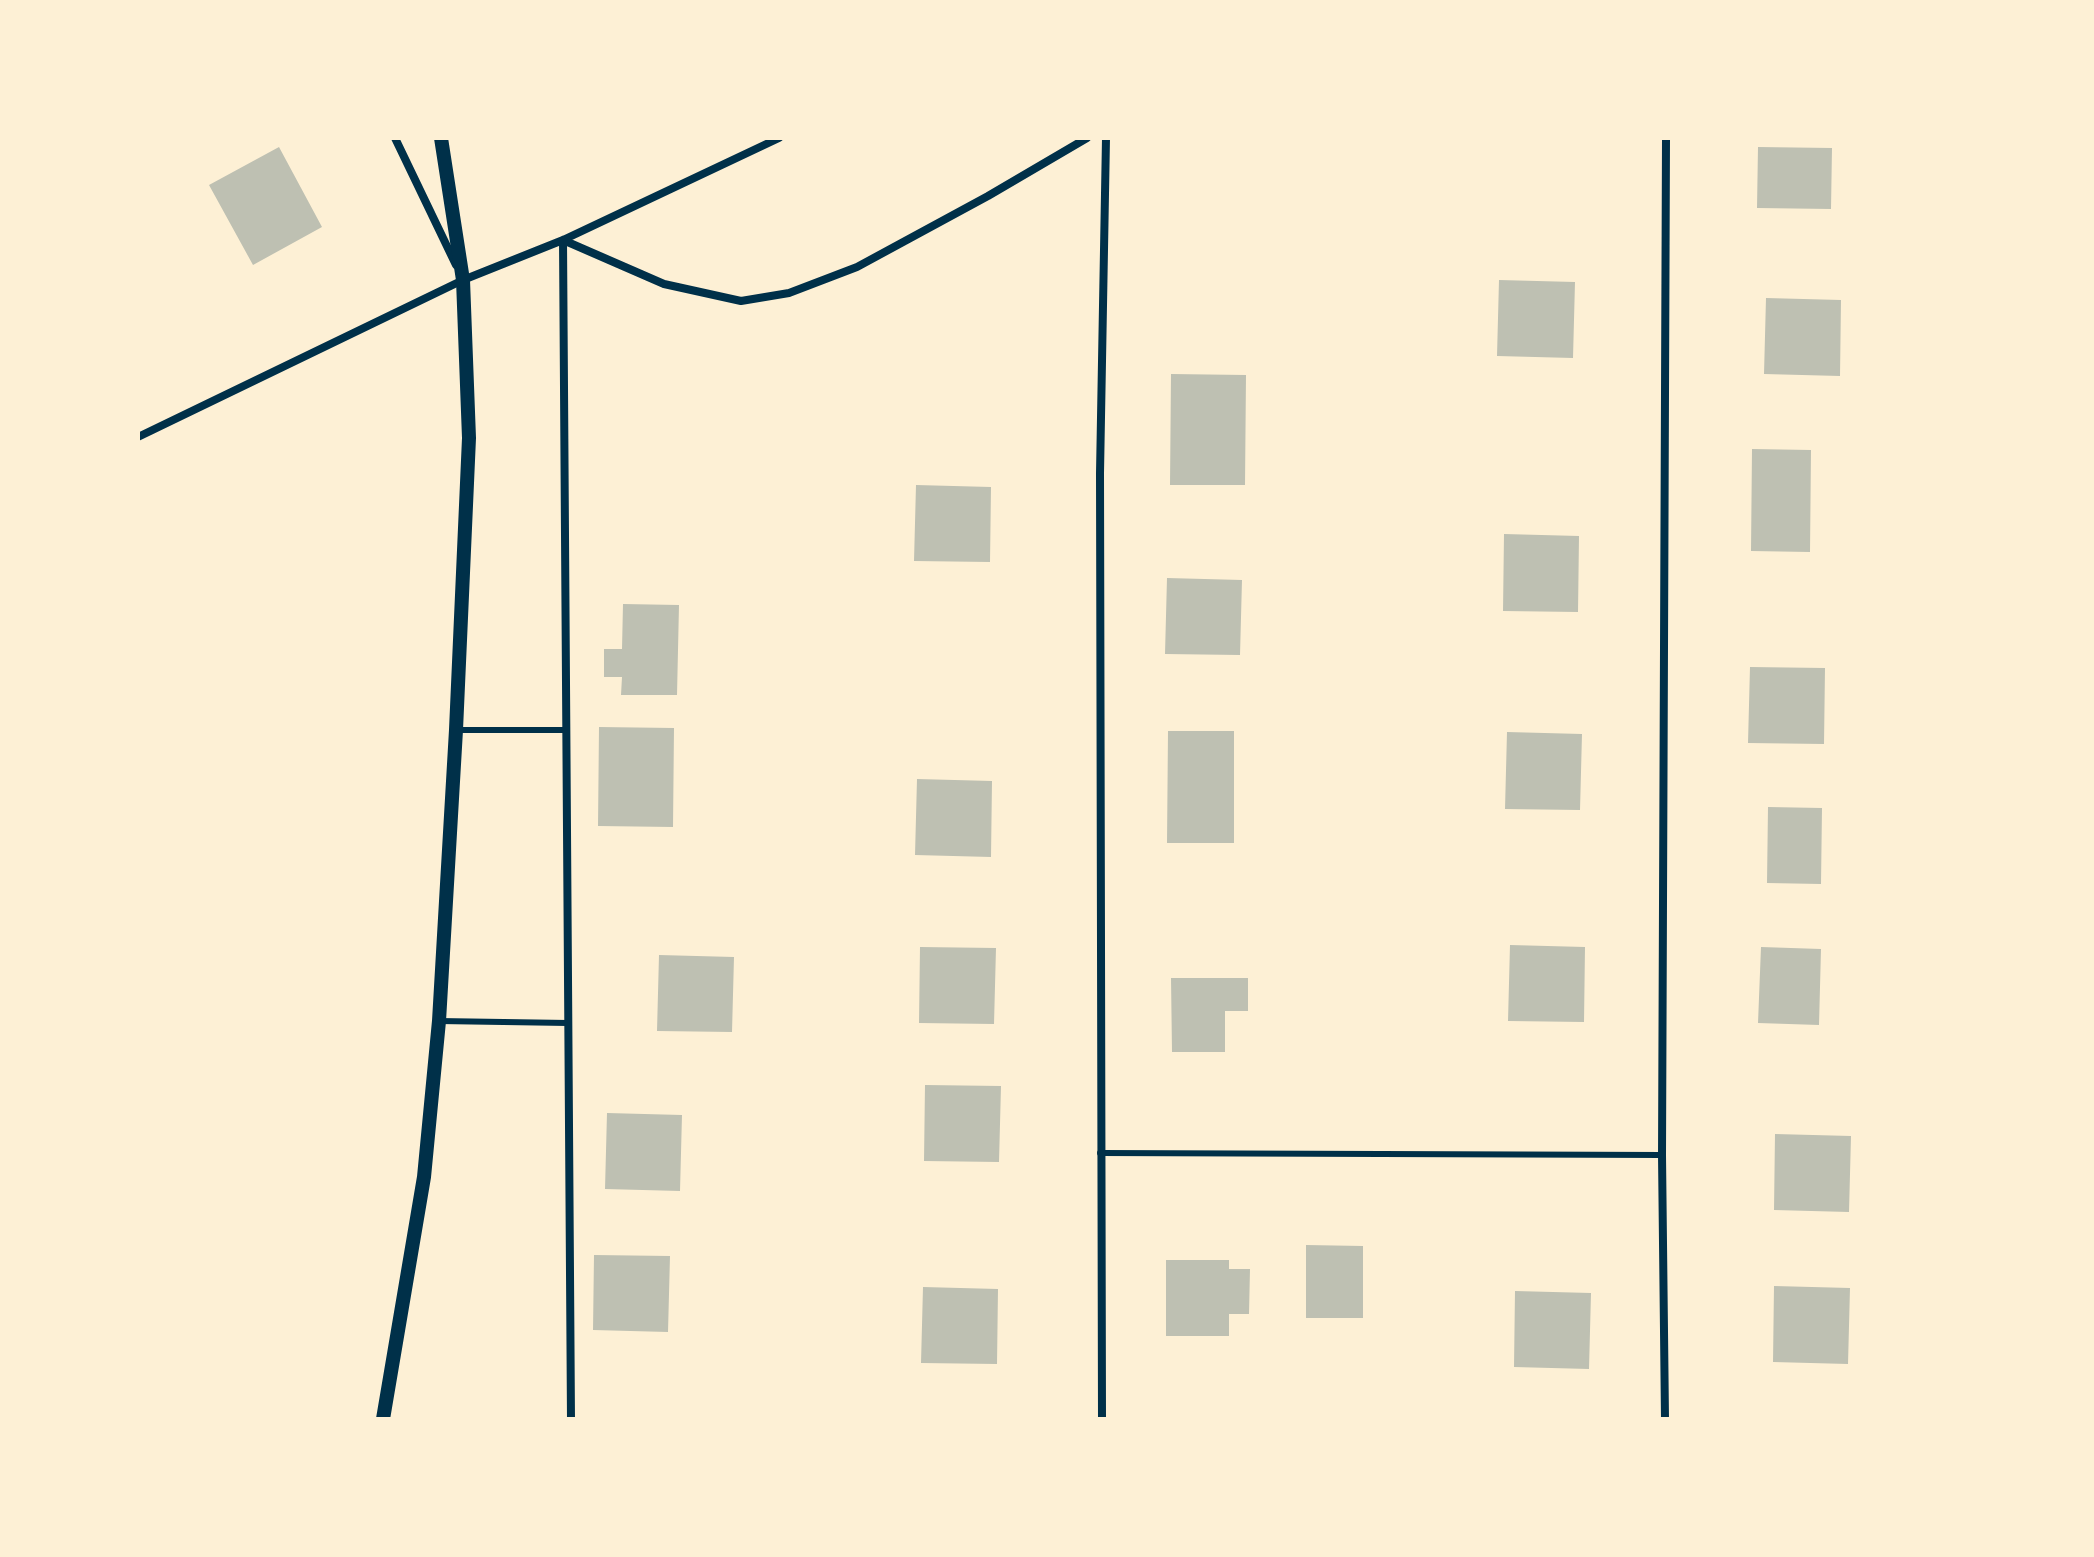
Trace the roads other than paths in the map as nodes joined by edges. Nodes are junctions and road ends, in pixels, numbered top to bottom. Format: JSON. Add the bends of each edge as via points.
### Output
{"nodes":[{"id":1,"x":395,"y":138,"type":"edge"},
{"id":2,"x":441,"y":138,"type":"edge"},
{"id":3,"x":779,"y":138,"type":"edge"},
{"id":4,"x":1087,"y":138,"type":"edge"},
{"id":5,"x":1106,"y":138,"type":"edge"},
{"id":6,"x":1666,"y":138,"type":"edge"},
{"id":7,"x":563,"y":240,"type":"junction"},
{"id":8,"x":463,"y":280,"type":"junction"},
{"id":9,"x":138,"y":437,"type":"edge"},
{"id":10,"x":456,"y":730,"type":"junction"},
{"id":11,"x":565,"y":730,"type":"junction"},
{"id":12,"x":439,"y":1021,"type":"junction"},
{"id":13,"x":568,"y":1023,"type":"junction"},
{"id":14,"x":1100,"y":1153,"type":"junction"},
{"id":15,"x":1662,"y":1155,"type":"junction"},
{"id":16,"x":383,"y":1419,"type":"edge"},
{"id":17,"x":571,"y":1419,"type":"edge"},
{"id":18,"x":1102,"y":1419,"type":"edge"},
{"id":19,"x":1665,"y":1419,"type":"edge"}],
"edges":[{"from":1,"to":8,"type":"street"},
{"from":2,"to":8,"type":"street"},
{"from":3,"to":7,"type":"street"},
{"from":4,"to":7,"type":"street","via":[[857,267],[789,293],[741,301],[664,284]]},
{"from":5,"to":14,"type":"street","via":[[1100,473]]},
{"from":6,"to":15,"type":"street"},
{"from":7,"to":8,"type":"street"},
{"from":7,"to":11,"type":"street"},
{"from":8,"to":9,"type":"street"},
{"from":8,"to":10,"type":"street","via":[[469,438]]},
{"from":10,"to":11,"type":"lane"},
{"from":10,"to":12,"type":"street"},
{"from":11,"to":13,"type":"street"},
{"from":12,"to":13,"type":"lane"},
{"from":12,"to":16,"type":"street","via":[[424,1177]]},
{"from":13,"to":17,"type":"street"},
{"from":14,"to":15,"type":"lane"},
{"from":14,"to":18,"type":"street"},
{"from":15,"to":19,"type":"street"}]}
